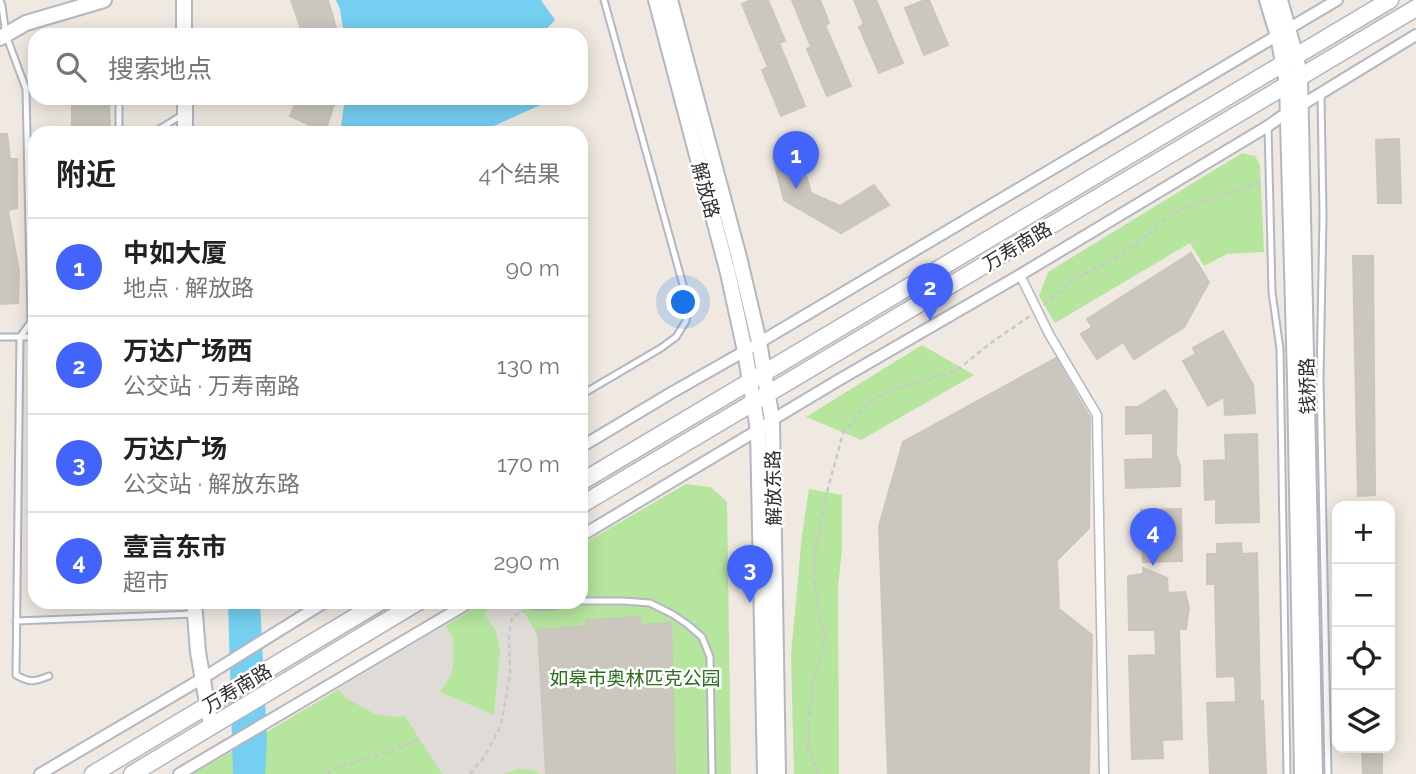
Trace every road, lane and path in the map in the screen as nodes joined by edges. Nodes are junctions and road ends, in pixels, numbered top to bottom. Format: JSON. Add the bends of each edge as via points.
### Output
{"nodes":[{"id":1,"x":0,"y":0,"type":"edge"},
{"id":2,"x":104,"y":0,"type":"edge"},
{"id":3,"x":184,"y":0,"type":"edge"},
{"id":4,"x":604,"y":0,"type":"edge"},
{"id":5,"x":656,"y":0,"type":"edge"},
{"id":6,"x":670,"y":0,"type":"edge"},
{"id":7,"x":1267,"y":0,"type":"edge"},
{"id":8,"x":1280,"y":0,"type":"edge"},
{"id":9,"x":1337,"y":0,"type":"edge"},
{"id":10,"x":1390,"y":0,"type":"edge"},
{"id":11,"x":1416,"y":8,"type":"edge"},
{"id":12,"x":184,"y":28,"type":"edge"},
{"id":13,"x":1283,"y":32,"type":"junction"},
{"id":14,"x":1416,"y":35,"type":"edge"},
{"id":15,"x":3,"y":36,"type":"edge"},
{"id":16,"x":1290,"y":60,"type":"junction"},
{"id":17,"x":1294,"y":80,"type":"junction"},
{"id":18,"x":1321,"y":93,"type":"junction"},
{"id":19,"x":119,"y":105,"type":"edge"},
{"id":20,"x":185,"y":105,"type":"edge"},
{"id":21,"x":1294,"y":109,"type":"junction"},
{"id":22,"x":119,"y":126,"type":"edge"},
{"id":23,"x":161,"y":126,"type":"edge"},
{"id":24,"x":185,"y":126,"type":"edge"},
{"id":25,"x":1268,"y":126,"type":"junction"},
{"id":26,"x":1269,"y":176,"type":"junction"},
{"id":27,"x":28,"y":182,"type":"edge"},
{"id":28,"x":1020,"y":275,"type":"junction"},
{"id":29,"x":1037,"y":311,"type":"junction"},
{"id":30,"x":28,"y":326,"type":"edge"},
{"id":31,"x":0,"y":337,"type":"edge"},
{"id":32,"x":28,"y":337,"type":"edge"},
{"id":33,"x":20,"y":338,"type":"junction"},
{"id":34,"x":760,"y":342,"type":"junction"},
{"id":35,"x":745,"y":351,"type":"junction"},
{"id":36,"x":765,"y":371,"type":"junction"},
{"id":37,"x":749,"y":381,"type":"junction"},
{"id":38,"x":588,"y":391,"type":"edge"},
{"id":39,"x":768,"y":394,"type":"junction"},
{"id":40,"x":753,"y":403,"type":"junction"},
{"id":41,"x":772,"y":420,"type":"junction"},
{"id":42,"x":758,"y":430,"type":"junction"},
{"id":43,"x":588,"y":443,"type":"edge"},
{"id":44,"x":588,"y":478,"type":"edge"},
{"id":45,"x":588,"y":501,"type":"edge"},
{"id":46,"x":588,"y":532,"type":"edge"},
{"id":47,"x":588,"y":601,"type":"edge"},
{"id":48,"x":180,"y":609,"type":"edge"},
{"id":49,"x":194,"y":609,"type":"edge"},
{"id":50,"x":314,"y":609,"type":"edge"},
{"id":51,"x":368,"y":609,"type":"edge"},
{"id":52,"x":406,"y":609,"type":"edge"},
{"id":53,"x":458,"y":609,"type":"edge"},
{"id":54,"x":524,"y":609,"type":"edge"},
{"id":55,"x":16,"y":621,"type":"junction"},
{"id":56,"x":49,"y":676,"type":"dead end"},
{"id":57,"x":203,"y":678,"type":"junction"},
{"id":58,"x":209,"y":705,"type":"junction"},
{"id":59,"x":211,"y":726,"type":"junction"},
{"id":60,"x":420,"y":739,"type":"dead end"},
{"id":61,"x":40,"y":774,"type":"edge"},
{"id":62,"x":93,"y":774,"type":"edge"},
{"id":63,"x":132,"y":774,"type":"edge"},
{"id":64,"x":179,"y":774,"type":"edge"},
{"id":65,"x":327,"y":774,"type":"edge"},
{"id":66,"x":470,"y":774,"type":"edge"},
{"id":67,"x":712,"y":774,"type":"edge"},
{"id":68,"x":765,"y":774,"type":"edge"},
{"id":69,"x":778,"y":774,"type":"edge"},
{"id":70,"x":819,"y":774,"type":"edge"},
{"id":71,"x":1104,"y":774,"type":"edge"},
{"id":72,"x":1287,"y":774,"type":"edge"},
{"id":73,"x":1302,"y":774,"type":"edge"},
{"id":74,"x":1315,"y":774,"type":"edge"},
{"id":75,"x":1328,"y":774,"type":"edge"}],
"edges":[{"from":1,"to":15,"type":"lane"},
{"from":2,"to":15,"type":"street","via":[[26,23]]},
{"from":3,"to":12,"type":"street"},
{"from":4,"to":38,"type":"lane","via":[[688,303],[686,321],[676,337]]},
{"from":5,"to":35,"type":"street","name":"解放路"},
{"from":6,"to":34,"type":"street","name":"解放路"},
{"from":7,"to":13,"type":"street","name":"钱桥路"},
{"from":8,"to":13,"type":"street","name":"钱桥路"},
{"from":9,"to":13,"type":"street"},
{"from":10,"to":16,"type":"main road","name":"万寿南路"},
{"from":11,"to":17,"type":"main road","name":"万寿南路"},
{"from":13,"to":16,"type":"street","name":"钱桥路"},
{"from":13,"to":34,"type":"street"},
{"from":14,"to":18,"type":"street"},
{"from":15,"to":27,"type":"lane","via":[[26,89]]},
{"from":16,"to":17,"type":"street","name":"钱桥路"},
{"from":16,"to":36,"type":"main road","name":"万寿南路"},
{"from":17,"to":21,"type":"street","name":"钱桥路"},
{"from":17,"to":39,"type":"main road","name":"万寿南路"},
{"from":18,"to":21,"type":"street"},
{"from":18,"to":75,"type":"lane","via":[[1320,379]]},
{"from":19,"to":22,"type":"lane"},
{"from":20,"to":23,"type":"lane"},
{"from":20,"to":24,"type":"street"},
{"from":21,"to":25,"type":"street"},
{"from":21,"to":73,"type":"street","name":"钱桥路"},
{"from":21,"to":74,"type":"street","name":"钱桥路","via":[[1303,191]]},
{"from":25,"to":26,"type":"lane"},
{"from":25,"to":28,"type":"street"},
{"from":26,"to":29,"type":"path","via":[[1179,210],[1119,257],[1073,280]]},
{"from":26,"to":72,"type":"lane","via":[[1272,292],[1280,349]]},
{"from":28,"to":29,"type":"street"},
{"from":28,"to":41,"type":"street"},
{"from":29,"to":70,"type":"path","via":[[961,367],[868,402],[843,433],[814,558],[825,638],[813,682],[808,750]]},
{"from":29,"to":71,"type":"street","via":[[1097,415]]},
{"from":30,"to":33,"type":"lane"},
{"from":31,"to":33,"type":"lane"},
{"from":32,"to":33,"type":"lane"},
{"from":33,"to":55,"type":"lane"},
{"from":34,"to":35,"type":"street"},
{"from":34,"to":36,"type":"street","name":"解放路"},
{"from":35,"to":37,"type":"street","name":"解放路"},
{"from":35,"to":43,"type":"street"},
{"from":36,"to":37,"type":"main road","name":"万寿南路"},
{"from":36,"to":39,"type":"street","name":"解放东路"},
{"from":37,"to":40,"type":"street","name":"解放东路"},
{"from":37,"to":44,"type":"main road","name":"万寿南路"},
{"from":39,"to":40,"type":"main road","name":"万寿南路"},
{"from":39,"to":41,"type":"street","name":"解放东路"},
{"from":40,"to":42,"type":"street","name":"解放东路"},
{"from":40,"to":45,"type":"main road","name":"万寿南路"},
{"from":41,"to":42,"type":"street"},
{"from":41,"to":69,"type":"street","name":"解放东路"},
{"from":42,"to":46,"type":"street"},
{"from":42,"to":68,"type":"street","name":"解放东路"},
{"from":47,"to":67,"type":"lane","via":[[650,603],[702,637],[710,657]]},
{"from":48,"to":55,"type":"lane"},
{"from":49,"to":57,"type":"street"},
{"from":50,"to":57,"type":"street"},
{"from":51,"to":58,"type":"main road","name":"万寿南路"},
{"from":52,"to":59,"type":"main road","name":"万寿南路"},
{"from":53,"to":64,"type":"street"},
{"from":54,"to":66,"type":"path","via":[[512,617],[510,674],[501,725]]},
{"from":55,"to":56,"type":"lane","via":[[16,675],[27,681]]},
{"from":57,"to":58,"type":"street"},
{"from":57,"to":61,"type":"street"},
{"from":58,"to":59,"type":"street"},
{"from":58,"to":62,"type":"main road","name":"万寿南路"},
{"from":59,"to":63,"type":"main road","name":"万寿南路"},
{"from":60,"to":65,"type":"path","via":[[332,768]]}]}
